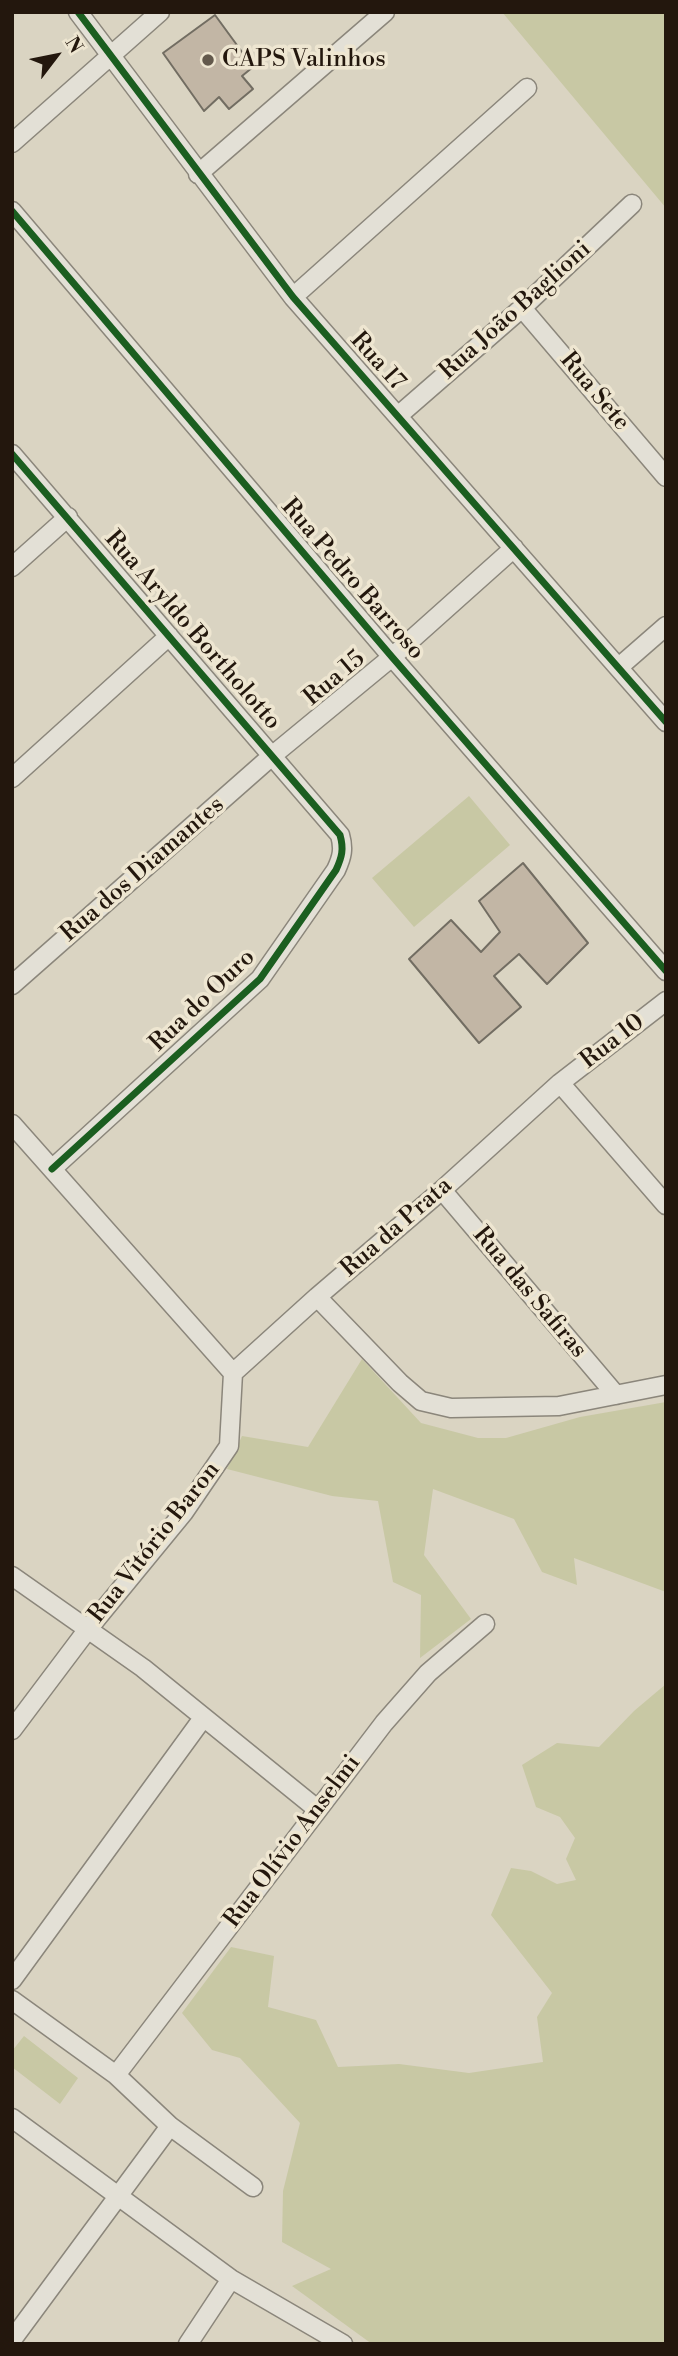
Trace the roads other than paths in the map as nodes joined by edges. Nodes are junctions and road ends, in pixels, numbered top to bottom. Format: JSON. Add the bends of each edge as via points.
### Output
{"nodes":[{"id":1,"x":78,"y":12,"type":"edge"},
{"id":2,"x":160,"y":12,"type":"edge"},
{"id":3,"x":385,"y":12,"type":"edge"},
{"id":4,"x":110,"y":55,"type":"junction"},
{"id":5,"x":527,"y":88,"type":"dead end"},
{"id":6,"x":12,"y":143,"type":"edge"},
{"id":7,"x":198,"y":174,"type":"junction"},
{"id":8,"x":632,"y":204,"type":"dead end"},
{"id":9,"x":12,"y":211,"type":"edge"},
{"id":10,"x":293,"y":297,"type":"junction"},
{"id":11,"x":522,"y":308,"type":"junction"},
{"id":12,"x":399,"y":415,"type":"junction"},
{"id":13,"x":12,"y":454,"type":"edge"},
{"id":14,"x":666,"y":477,"type":"edge"},
{"id":15,"x":68,"y":517,"type":"junction"},
{"id":16,"x":514,"y":548,"type":"junction"},
{"id":17,"x":12,"y":567,"type":"edge"},
{"id":18,"x":666,"y":626,"type":"edge"},
{"id":19,"x":169,"y":636,"type":"junction"},
{"id":20,"x":392,"y":657,"type":"junction"},
{"id":21,"x":619,"y":667,"type":"junction"},
{"id":22,"x":666,"y":722,"type":"edge"},
{"id":23,"x":273,"y":755,"type":"junction"},
{"id":24,"x":12,"y":778,"type":"edge"},
{"id":25,"x":340,"y":835,"type":"joint"},
{"id":26,"x":666,"y":971,"type":"edge"},
{"id":27,"x":12,"y":985,"type":"edge"},
{"id":28,"x":666,"y":1001,"type":"edge"},
{"id":29,"x":560,"y":1083,"type":"junction"},
{"id":30,"x":12,"y":1124,"type":"edge"},
{"id":31,"x":52,"y":1169,"type":"junction"},
{"id":32,"x":442,"y":1190,"type":"junction"},
{"id":33,"x":666,"y":1205,"type":"edge"},
{"id":34,"x":317,"y":1297,"type":"junction"},
{"id":35,"x":233,"y":1373,"type":"junction"},
{"id":36,"x":666,"y":1385,"type":"edge"},
{"id":37,"x":616,"y":1395,"type":"junction"},
{"id":38,"x":12,"y":1576,"type":"edge"},
{"id":39,"x":485,"y":1624,"type":"dead end"},
{"id":40,"x":88,"y":1629,"type":"junction"},
{"id":41,"x":203,"y":1718,"type":"junction"},
{"id":42,"x":12,"y":1730,"type":"edge"},
{"id":43,"x":317,"y":1809,"type":"junction"},
{"id":44,"x":12,"y":1980,"type":"edge"},
{"id":45,"x":12,"y":2000,"type":"edge"},
{"id":46,"x":116,"y":2075,"type":"junction"},
{"id":47,"x":12,"y":2118,"type":"edge"},
{"id":48,"x":170,"y":2126,"type":"junction"},
{"id":49,"x":253,"y":2187,"type":"dead end"},
{"id":50,"x":118,"y":2195,"type":"junction"},
{"id":51,"x":231,"y":2278,"type":"junction"},
{"id":52,"x":12,"y":2340,"type":"edge"},
{"id":53,"x":188,"y":2344,"type":"edge"},
{"id":54,"x":343,"y":2344,"type":"edge"}],
"edges":[{"from":1,"to":4,"type":"street","name":"Rua 17"},
{"from":2,"to":4,"type":"street"},
{"from":3,"to":7,"type":"street"},
{"from":4,"to":6,"type":"street"},
{"from":4,"to":7,"type":"street","name":"Rua 17"},
{"from":5,"to":10,"type":"street"},
{"from":7,"to":10,"type":"street","name":"Rua 17"},
{"from":8,"to":11,"type":"street","name":"Rua João Baglioni"},
{"from":9,"to":20,"type":"street","name":"Rua Pedro Barroso"},
{"from":10,"to":12,"type":"street","name":"Rua 17"},
{"from":11,"to":12,"type":"street","name":"Rua João Baglioni"},
{"from":11,"to":14,"type":"street","name":"Rua Sete"},
{"from":12,"to":16,"type":"street","name":"Rua 17"},
{"from":13,"to":15,"type":"street","name":"Rua Aryldo Bortholotto"},
{"from":15,"to":17,"type":"street"},
{"from":15,"to":19,"type":"street","name":"Rua Aryldo Bortholotto"},
{"from":16,"to":20,"type":"street","name":"Rua 15"},
{"from":16,"to":21,"type":"street","name":"Rua 17"},
{"from":18,"to":21,"type":"street"},
{"from":19,"to":23,"type":"street","name":"Rua Aryldo Bortholotto"},
{"from":19,"to":24,"type":"street"},
{"from":20,"to":23,"type":"street","name":"Rua 15"},
{"from":20,"to":26,"type":"street","name":"Rua Pedro Barroso"},
{"from":21,"to":22,"type":"street","name":"Rua 17"},
{"from":23,"to":25,"type":"street","name":"Rua Aryldo Bortholotto"},
{"from":23,"to":27,"type":"street","name":"Rua dos Diamantes"},
{"from":25,"to":31,"type":"street","name":"Rua do Ouro","via":[[342,856],[336,870],[260,979]]},
{"from":28,"to":29,"type":"street","name":"Rua 10"},
{"from":29,"to":32,"type":"street","name":"Rua da Prata"},
{"from":29,"to":33,"type":"street"},
{"from":30,"to":31,"type":"street"},
{"from":31,"to":35,"type":"street"},
{"from":32,"to":34,"type":"street","name":"Rua da Prata"},
{"from":32,"to":37,"type":"street","name":"Rua das Safiras"},
{"from":34,"to":35,"type":"street","name":"Rua da Prata"},
{"from":34,"to":37,"type":"street","via":[[421,1401],[452,1408],[519,1408]]},
{"from":35,"to":40,"type":"street","name":"Rua Vitório Baron","via":[[229,1446],[184,1512]]},
{"from":36,"to":37,"type":"street"},
{"from":38,"to":40,"type":"street"},
{"from":39,"to":43,"type":"street","name":"Rua Olívio Anselmi","via":[[428,1673]]},
{"from":40,"to":41,"type":"street"},
{"from":40,"to":42,"type":"street","name":"Rua Vitório Baron"},
{"from":41,"to":43,"type":"street"},
{"from":41,"to":44,"type":"street"},
{"from":43,"to":46,"type":"street","name":"Rua Olívio Anselmi"},
{"from":45,"to":46,"type":"street"},
{"from":46,"to":48,"type":"street"},
{"from":47,"to":50,"type":"street"},
{"from":48,"to":49,"type":"street"},
{"from":48,"to":50,"type":"street"},
{"from":50,"to":51,"type":"street"},
{"from":50,"to":52,"type":"street"},
{"from":51,"to":53,"type":"street"},
{"from":51,"to":54,"type":"street"}]}
